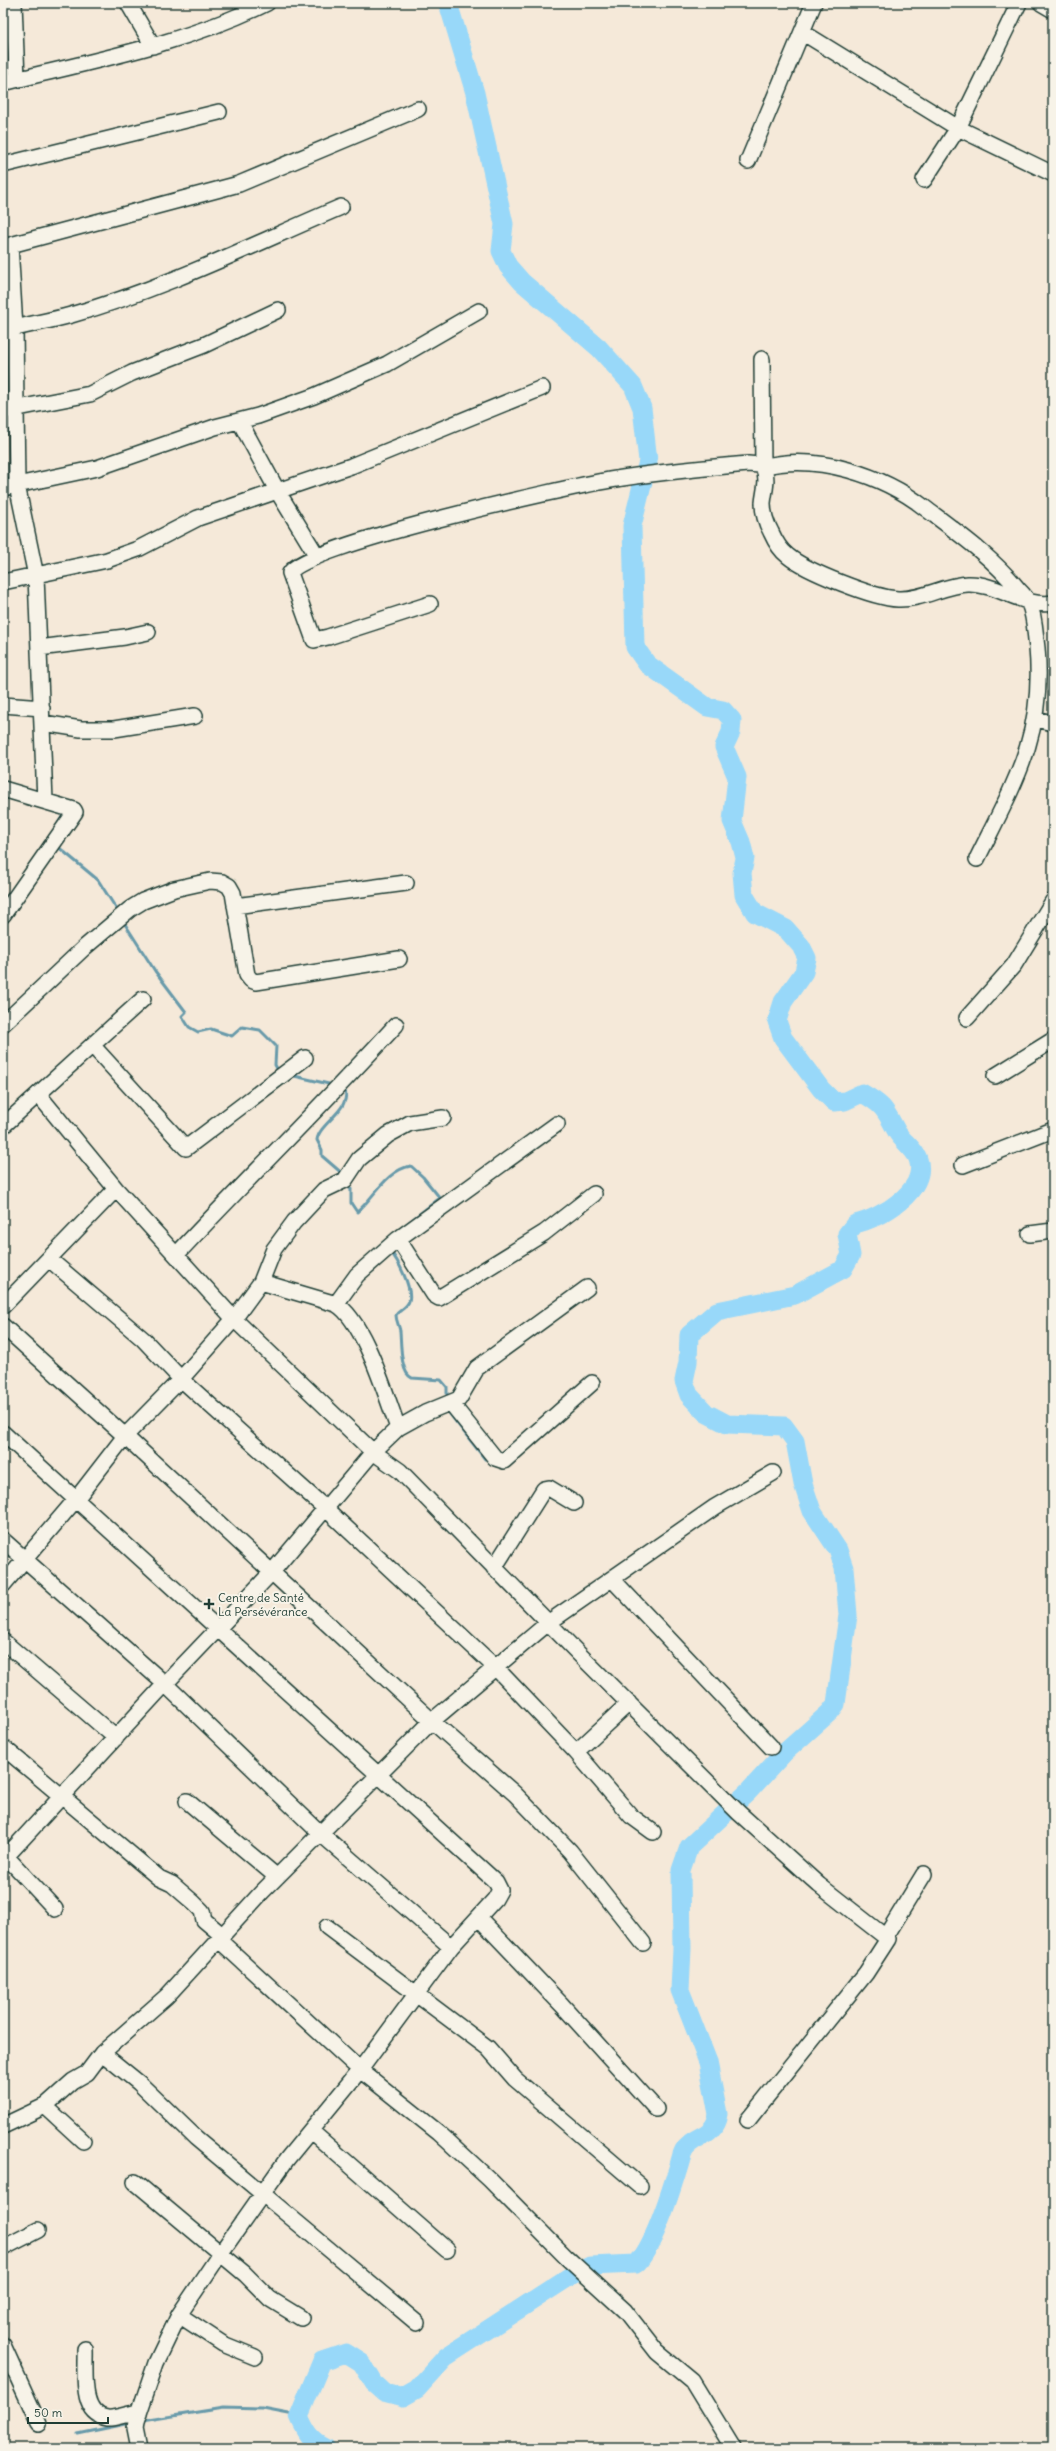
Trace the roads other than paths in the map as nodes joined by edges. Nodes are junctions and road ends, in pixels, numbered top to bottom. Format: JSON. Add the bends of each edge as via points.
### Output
{"nodes":[{"id":1,"x":128,"y":3,"type":"edge"},
{"id":2,"x":267,"y":3,"type":"edge"},
{"id":3,"x":814,"y":3,"type":"edge"},
{"id":4,"x":1019,"y":3,"type":"edge"},
{"id":5,"x":1041,"y":3,"type":"edge"},
{"id":6,"x":10,"y":6,"type":"edge"},
{"id":7,"x":1053,"y":10,"type":"edge"},
{"id":8,"x":802,"y":32,"type":"junction"},
{"id":9,"x":153,"y":46,"type":"junction"},
{"id":10,"x":10,"y":81,"type":"edge"},
{"id":11,"x":418,"y":109,"type":"dead end"},
{"id":12,"x":219,"y":112,"type":"dead end"},
{"id":13,"x":958,"y":128,"type":"junction"},
{"id":14,"x":748,"y":161,"type":"dead end"},
{"id":15,"x":3,"y":166,"type":"edge"},
{"id":16,"x":1051,"y":169,"type":"edge"},
{"id":17,"x":924,"y":180,"type":"dead end"},
{"id":18,"x":341,"y":207,"type":"dead end"},
{"id":19,"x":7,"y":246,"type":"edge"},
{"id":20,"x":278,"y":310,"type":"dead end"},
{"id":21,"x":479,"y":311,"type":"dead end"},
{"id":22,"x":9,"y":329,"type":"edge"},
{"id":23,"x":762,"y":359,"type":"dead end"},
{"id":24,"x":542,"y":388,"type":"dead end"},
{"id":25,"x":10,"y":410,"type":"edge"},
{"id":26,"x":240,"y":422,"type":"junction"},
{"id":27,"x":763,"y":467,"type":"junction"},
{"id":28,"x":10,"y":487,"type":"edge"},
{"id":29,"x":278,"y":492,"type":"junction"},
{"id":30,"x":317,"y":556,"type":"junction"},
{"id":31,"x":36,"y":576,"type":"junction"},
{"id":32,"x":3,"y":582,"type":"edge"},
{"id":33,"x":1029,"y":602,"type":"junction"},
{"id":34,"x":1053,"y":603,"type":"edge"},
{"id":35,"x":430,"y":604,"type":"dead end"},
{"id":36,"x":148,"y":632,"type":"dead end"},
{"id":37,"x":39,"y":648,"type":"junction"},
{"id":38,"x":3,"y":705,"type":"edge"},
{"id":39,"x":42,"y":716,"type":"junction"},
{"id":40,"x":195,"y":716,"type":"dead end"},
{"id":41,"x":1035,"y":719,"type":"junction"},
{"id":42,"x":1053,"y":723,"type":"edge"},
{"id":43,"x":3,"y":789,"type":"edge"},
{"id":44,"x":46,"y":801,"type":"junction"},
{"id":45,"x":977,"y":859,"type":"dead end"},
{"id":46,"x":406,"y":884,"type":"dead end"},
{"id":47,"x":1053,"y":901,"type":"edge"},
{"id":48,"x":235,"y":906,"type":"junction"},
{"id":49,"x":3,"y":915,"type":"edge"},
{"id":50,"x":399,"y":959,"type":"dead end"},
{"id":51,"x":143,"y":999,"type":"dead end"},
{"id":52,"x":967,"y":1018,"type":"dead end"},
{"id":53,"x":3,"y":1024,"type":"edge"},
{"id":54,"x":396,"y":1025,"type":"dead end"},
{"id":55,"x":1053,"y":1040,"type":"edge"},
{"id":56,"x":92,"y":1045,"type":"junction"},
{"id":57,"x":305,"y":1058,"type":"dead end"},
{"id":58,"x":995,"y":1076,"type":"dead end"},
{"id":59,"x":38,"y":1094,"type":"junction"},
{"id":60,"x":444,"y":1118,"type":"dead end"},
{"id":61,"x":557,"y":1124,"type":"dead end"},
{"id":62,"x":3,"y":1126,"type":"edge"},
{"id":63,"x":1053,"y":1130,"type":"edge"},
{"id":64,"x":963,"y":1165,"type":"dead end"},
{"id":65,"x":116,"y":1189,"type":"junction"},
{"id":66,"x":594,"y":1194,"type":"dead end"},
{"id":67,"x":1053,"y":1231,"type":"edge"},
{"id":68,"x":1030,"y":1234,"type":"dead end"},
{"id":69,"x":398,"y":1239,"type":"junction"},
{"id":70,"x":177,"y":1254,"type":"junction"},
{"id":71,"x":49,"y":1259,"type":"junction"},
{"id":72,"x":261,"y":1282,"type":"junction"},
{"id":73,"x":587,"y":1288,"type":"dead end"},
{"id":74,"x":336,"y":1304,"type":"junction"},
{"id":75,"x":3,"y":1306,"type":"edge"},
{"id":76,"x":234,"y":1319,"type":"junction"},
{"id":77,"x":3,"y":1326,"type":"edge"},
{"id":78,"x":181,"y":1379,"type":"junction"},
{"id":79,"x":592,"y":1383,"type":"dead end"},
{"id":80,"x":451,"y":1403,"type":"junction"},
{"id":81,"x":398,"y":1428,"type":"junction"},
{"id":82,"x":3,"y":1433,"type":"edge"},
{"id":83,"x":125,"y":1436,"type":"junction"},
{"id":84,"x":373,"y":1452,"type":"junction"},
{"id":85,"x":773,"y":1473,"type":"dead end"},
{"id":86,"x":77,"y":1498,"type":"junction"},
{"id":87,"x":574,"y":1503,"type":"dead end"},
{"id":88,"x":326,"y":1509,"type":"junction"},
{"id":89,"x":3,"y":1540,"type":"edge"},
{"id":90,"x":25,"y":1559,"type":"junction"},
{"id":91,"x":494,"y":1568,"type":"junction"},
{"id":92,"x":272,"y":1572,"type":"junction"},
{"id":93,"x":612,"y":1579,"type":"junction"},
{"id":94,"x":3,"y":1585,"type":"edge"},
{"id":95,"x":548,"y":1623,"type":"junction"},
{"id":96,"x":217,"y":1630,"type":"junction"},
{"id":97,"x":3,"y":1641,"type":"edge"},
{"id":98,"x":495,"y":1667,"type":"junction"},
{"id":99,"x":164,"y":1684,"type":"junction"},
{"id":100,"x":629,"y":1703,"type":"junction"},
{"id":101,"x":432,"y":1721,"type":"junction"},
{"id":102,"x":116,"y":1738,"type":"junction"},
{"id":103,"x":3,"y":1747,"type":"edge"},
{"id":104,"x":771,"y":1747,"type":"dead end"},
{"id":105,"x":576,"y":1752,"type":"junction"},
{"id":106,"x":377,"y":1774,"type":"junction"},
{"id":107,"x":63,"y":1796,"type":"junction"},
{"id":108,"x":187,"y":1801,"type":"dead end"},
{"id":109,"x":653,"y":1832,"type":"dead end"},
{"id":110,"x":320,"y":1833,"type":"junction"},
{"id":111,"x":4,"y":1856,"type":"edge"},
{"id":112,"x":924,"y":1874,"type":"dead end"},
{"id":113,"x":277,"y":1877,"type":"junction"},
{"id":114,"x":55,"y":1909,"type":"dead end"},
{"id":115,"x":479,"y":1918,"type":"junction"},
{"id":116,"x":327,"y":1927,"type":"dead end"},
{"id":117,"x":886,"y":1936,"type":"junction"},
{"id":118,"x":221,"y":1938,"type":"junction"},
{"id":119,"x":643,"y":1943,"type":"dead end"},
{"id":120,"x":451,"y":1947,"type":"junction"},
{"id":121,"x":416,"y":1995,"type":"junction"},
{"id":122,"x":102,"y":2054,"type":"junction"},
{"id":123,"x":360,"y":2070,"type":"junction"},
{"id":124,"x":45,"y":2106,"type":"junction"},
{"id":125,"x":656,"y":2109,"type":"dead end"},
{"id":126,"x":748,"y":2120,"type":"dead end"},
{"id":127,"x":3,"y":2126,"type":"edge"},
{"id":128,"x":310,"y":2131,"type":"junction"},
{"id":129,"x":83,"y":2140,"type":"dead end"},
{"id":130,"x":135,"y":2182,"type":"dead end"},
{"id":131,"x":640,"y":2186,"type":"dead end"},
{"id":132,"x":262,"y":2194,"type":"junction"},
{"id":133,"x":38,"y":2230,"type":"dead end"},
{"id":134,"x":3,"y":2248,"type":"edge"},
{"id":135,"x":447,"y":2250,"type":"dead end"},
{"id":136,"x":220,"y":2254,"type":"junction"},
{"id":137,"x":179,"y":2315,"type":"junction"},
{"id":138,"x":301,"y":2318,"type":"dead end"},
{"id":139,"x":416,"y":2323,"type":"dead end"},
{"id":140,"x":3,"y":2345,"type":"edge"},
{"id":141,"x":85,"y":2349,"type":"dead end"},
{"id":142,"x":255,"y":2357,"type":"dead end"},
{"id":143,"x":139,"y":2414,"type":"junction"},
{"id":144,"x":39,"y":2424,"type":"dead end"},
{"id":145,"x":139,"y":2448,"type":"edge"},
{"id":146,"x":733,"y":2448,"type":"edge"}],
"edges":[{"from":1,"to":9,"type":"street"},
{"from":2,"to":9,"type":"street","via":[[209,29]]},
{"from":3,"to":8,"type":"street"},
{"from":4,"to":13,"type":"street"},
{"from":5,"to":7,"type":"street"},
{"from":6,"to":10,"type":"street"},
{"from":8,"to":13,"type":"street"},
{"from":8,"to":14,"type":"street"},
{"from":9,"to":10,"type":"street"},
{"from":11,"to":19,"type":"street","via":[[239,184]]},
{"from":12,"to":15,"type":"street"},
{"from":13,"to":16,"type":"street"},
{"from":13,"to":17,"type":"street"},
{"from":18,"to":22,"type":"street","via":[[156,285],[70,315]]},
{"from":19,"to":22,"type":"street"},
{"from":20,"to":25,"type":"street","via":[[204,345],[132,373],[90,394]]},
{"from":21,"to":26,"type":"street","via":[[411,352],[360,377]]},
{"from":22,"to":25,"type":"street"},
{"from":23,"to":27,"type":"street"},
{"from":24,"to":29,"type":"street","via":[[374,457]]},
{"from":25,"to":28,"type":"street"},
{"from":26,"to":28,"type":"street","via":[[97,468]]},
{"from":26,"to":29,"type":"street"},
{"from":27,"to":30,"type":"street","via":[[748,464],[663,473],[581,486],[430,522]]},
{"from":27,"to":33,"type":"street","via":[[787,464],[831,467],[862,475],[894,488],[920,504],[989,558]]},
{"from":27,"to":33,"type":"street","via":[[766,484],[764,516],[778,546],[799,564],[885,597],[914,597],[952,586],[970,584]]},
{"from":28,"to":31,"type":"street"},
{"from":29,"to":30,"type":"street"},
{"from":29,"to":31,"type":"street","via":[[198,518],[138,549],[113,558]]},
{"from":30,"to":35,"type":"street","via":[[294,567],[290,573],[314,640]]},
{"from":31,"to":32,"type":"street"},
{"from":31,"to":37,"type":"street"},
{"from":33,"to":34,"type":"street","via":[[1043,605]]},
{"from":33,"to":41,"type":"street","via":[[1037,656]]},
{"from":36,"to":37,"type":"street"},
{"from":37,"to":39,"type":"street"},
{"from":38,"to":39,"type":"street"},
{"from":39,"to":40,"type":"street","via":[[81,729],[114,729]]},
{"from":39,"to":44,"type":"street"},
{"from":41,"to":42,"type":"street"},
{"from":41,"to":45,"type":"street","via":[[1021,770]]},
{"from":43,"to":44,"type":"street"},
{"from":44,"to":49,"type":"street","via":[[74,810],[75,816]]},
{"from":46,"to":48,"type":"street"},
{"from":47,"to":52,"type":"street","via":[[1014,965]]},
{"from":48,"to":50,"type":"street","via":[[247,975],[250,980],[256,982]]},
{"from":48,"to":53,"type":"street","via":[[233,893],[229,886],[222,882],[192,884],[143,901],[85,947]]},
{"from":51,"to":56,"type":"street"},
{"from":54,"to":70,"type":"street","via":[[336,1091]]},
{"from":55,"to":58,"type":"street"},
{"from":56,"to":57,"type":"street","via":[[186,1148]]},
{"from":56,"to":59,"type":"street"},
{"from":59,"to":62,"type":"street"},
{"from":59,"to":65,"type":"street"},
{"from":60,"to":72,"type":"street","via":[[410,1123],[388,1135],[359,1159],[345,1180],[324,1190],[294,1222],[274,1249]]},
{"from":61,"to":69,"type":"street"},
{"from":63,"to":64,"type":"street"},
{"from":65,"to":70,"type":"street"},
{"from":65,"to":71,"type":"street"},
{"from":66,"to":69,"type":"street","via":[[544,1233],[439,1298],[434,1295]]},
{"from":67,"to":68,"type":"street"},
{"from":69,"to":74,"type":"street","via":[[357,1275]]},
{"from":70,"to":76,"type":"street"},
{"from":71,"to":75,"type":"street"},
{"from":71,"to":78,"type":"street","via":[[143,1339]]},
{"from":72,"to":74,"type":"street"},
{"from":72,"to":76,"type":"street"},
{"from":73,"to":80,"type":"street","via":[[478,1368],[469,1379],[463,1394]]},
{"from":74,"to":81,"type":"street","via":[[346,1310],[360,1333]]},
{"from":76,"to":78,"type":"street"},
{"from":76,"to":84,"type":"street"},
{"from":77,"to":83,"type":"street"},
{"from":78,"to":83,"type":"street"},
{"from":78,"to":88,"type":"street"},
{"from":79,"to":80,"type":"street","via":[[504,1461],[495,1458]]},
{"from":80,"to":81,"type":"street","via":[[425,1413]]},
{"from":81,"to":84,"type":"street"},
{"from":82,"to":86,"type":"street"},
{"from":83,"to":86,"type":"street"},
{"from":83,"to":92,"type":"street"},
{"from":84,"to":88,"type":"street"},
{"from":84,"to":91,"type":"street","via":[[400,1472]]},
{"from":85,"to":93,"type":"street","via":[[715,1507]]},
{"from":86,"to":90,"type":"street"},
{"from":86,"to":96,"type":"street"},
{"from":87,"to":91,"type":"street","via":[[549,1488],[544,1489]]},
{"from":88,"to":92,"type":"street"},
{"from":88,"to":98,"type":"street"},
{"from":89,"to":90,"type":"street"},
{"from":90,"to":94,"type":"street"},
{"from":90,"to":99,"type":"street"},
{"from":91,"to":95,"type":"street"},
{"from":92,"to":96,"type":"street"},
{"from":92,"to":101,"type":"street"},
{"from":93,"to":95,"type":"street"},
{"from":93,"to":104,"type":"street"},
{"from":95,"to":98,"type":"street"},
{"from":95,"to":100,"type":"street"},
{"from":96,"to":99,"type":"street"},
{"from":96,"to":106,"type":"street"},
{"from":97,"to":102,"type":"street"},
{"from":98,"to":101,"type":"street"},
{"from":98,"to":105,"type":"street"},
{"from":99,"to":102,"type":"street"},
{"from":99,"to":110,"type":"street"},
{"from":100,"to":105,"type":"street"},
{"from":100,"to":117,"type":"street","via":[[739,1813],[819,1885]]},
{"from":101,"to":106,"type":"street"},
{"from":101,"to":119,"type":"street","via":[[515,1794],[560,1840]]},
{"from":102,"to":107,"type":"street"},
{"from":103,"to":107,"type":"street"},
{"from":105,"to":109,"type":"street","via":[[631,1816]]},
{"from":106,"to":110,"type":"street"},
{"from":106,"to":115,"type":"street","via":[[496,1882],[500,1890]]},
{"from":107,"to":111,"type":"street"},
{"from":107,"to":118,"type":"street","via":[[159,1878],[172,1884],[194,1903],[202,1911],[204,1920]]},
{"from":108,"to":113,"type":"street"},
{"from":110,"to":113,"type":"street"},
{"from":110,"to":120,"type":"street"},
{"from":111,"to":114,"type":"street"},
{"from":112,"to":117,"type":"street"},
{"from":113,"to":118,"type":"street"},
{"from":115,"to":120,"type":"street"},
{"from":115,"to":125,"type":"street"},
{"from":116,"to":121,"type":"street"},
{"from":117,"to":126,"type":"street","via":[[888,1942],[866,1973]]},
{"from":118,"to":122,"type":"street","via":[[167,1996]]},
{"from":118,"to":123,"type":"street"},
{"from":120,"to":121,"type":"street"},
{"from":121,"to":123,"type":"street"},
{"from":121,"to":131,"type":"street","via":[[488,2048],[516,2080]]},
{"from":122,"to":124,"type":"street","via":[[88,2073],[73,2081]]},
{"from":122,"to":132,"type":"street","via":[[140,2083],[196,2138]]},
{"from":123,"to":128,"type":"street"},
{"from":123,"to":146,"type":"street","via":[[439,2133],[490,2180],[584,2275],[625,2311],[662,2357],[692,2381]]},
{"from":124,"to":127,"type":"street"},
{"from":124,"to":129,"type":"street"},
{"from":128,"to":132,"type":"street"},
{"from":128,"to":135,"type":"street"},
{"from":130,"to":136,"type":"street"},
{"from":132,"to":136,"type":"street"},
{"from":132,"to":139,"type":"street"},
{"from":133,"to":134,"type":"street"},
{"from":136,"to":137,"type":"street"},
{"from":136,"to":138,"type":"street","via":[[270,2299]]},
{"from":137,"to":142,"type":"street","via":[[223,2344]]},
{"from":137,"to":143,"type":"street","via":[[156,2363]]},
{"from":140,"to":144,"type":"street"},
{"from":141,"to":143,"type":"street","via":[[87,2399],[92,2409],[98,2416],[109,2418]]},
{"from":143,"to":145,"type":"street","via":[[135,2428]]}]}
